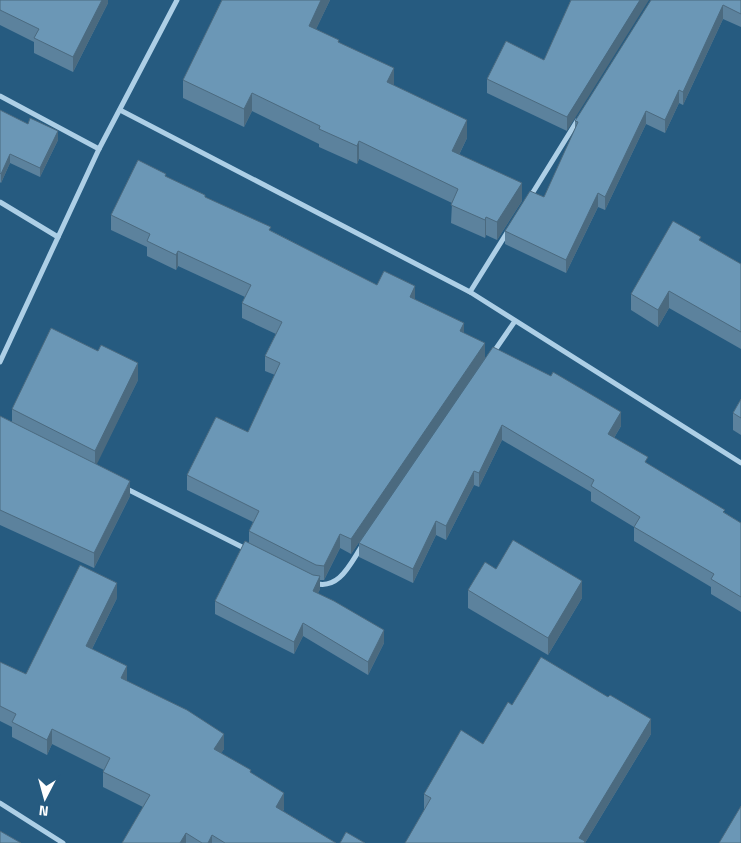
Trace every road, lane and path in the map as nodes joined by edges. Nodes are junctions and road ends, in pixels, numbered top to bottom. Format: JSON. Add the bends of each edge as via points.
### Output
{"nodes":[{"id":1,"x":177,"y":0,"type":"edge"},
{"id":2,"x":0,"y":96,"type":"edge"},
{"id":3,"x":120,"y":110,"type":"junction"},
{"id":4,"x":580,"y":117,"type":"edge"},
{"id":5,"x":99,"y":149,"type":"junction"},
{"id":6,"x":528,"y":200,"type":"edge"},
{"id":7,"x":0,"y":202,"type":"edge"},
{"id":8,"x":512,"y":225,"type":"edge"},
{"id":9,"x":58,"y":238,"type":"junction"},
{"id":10,"x":470,"y":292,"type":"junction"},
{"id":11,"x":515,"y":321,"type":"junction"},
{"id":12,"x":488,"y":361,"type":"edge"},
{"id":13,"x":0,"y":362,"type":"edge"},
{"id":14,"x":741,"y":463,"type":"edge"},
{"id":15,"x":122,"y":487,"type":"edge"},
{"id":16,"x":366,"y":540,"type":"edge"},
{"id":17,"x":254,"y":553,"type":"edge"},
{"id":18,"x":306,"y":579,"type":"edge"},
{"id":19,"x":0,"y":803,"type":"edge"},
{"id":20,"x":63,"y":843,"type":"edge"}],
"edges":[{"from":1,"to":3,"type":"street"},
{"from":2,"to":5,"type":"street"},
{"from":3,"to":5,"type":"street"},
{"from":3,"to":10,"type":"street"},
{"from":4,"to":6,"type":"street"},
{"from":5,"to":9,"type":"street"},
{"from":7,"to":9,"type":"street"},
{"from":8,"to":10,"type":"street"},
{"from":9,"to":13,"type":"street"},
{"from":10,"to":11,"type":"street"},
{"from":11,"to":12,"type":"street"},
{"from":11,"to":14,"type":"street"},
{"from":15,"to":17,"type":"street"},
{"from":16,"to":18,"type":"street","via":[[332,584],[323,586]]},
{"from":19,"to":20,"type":"street"}]}
